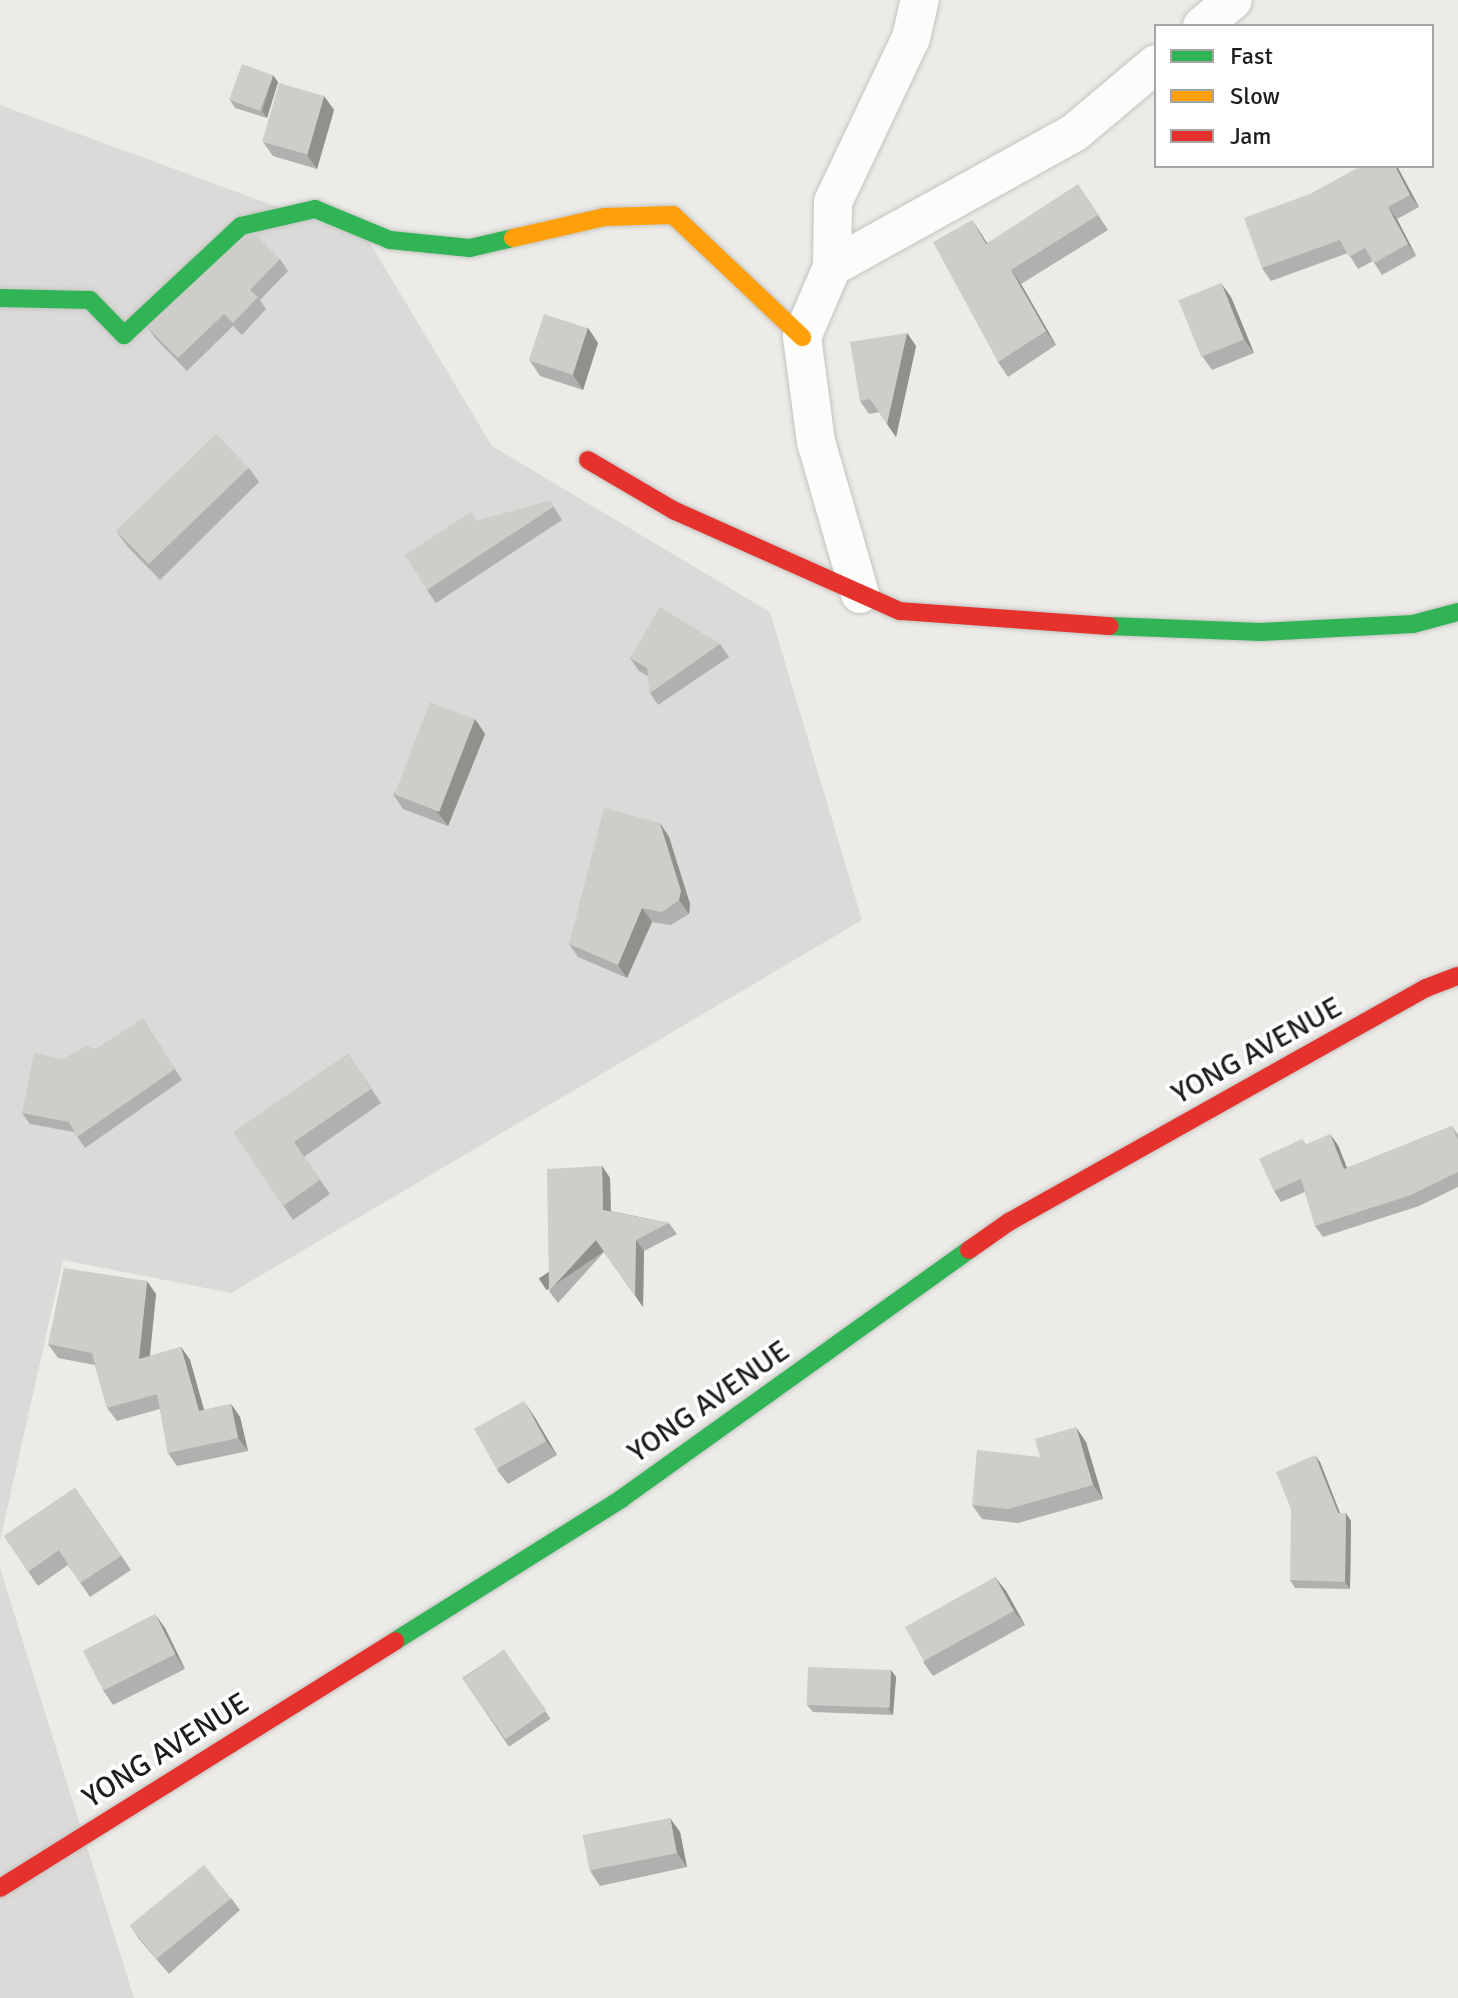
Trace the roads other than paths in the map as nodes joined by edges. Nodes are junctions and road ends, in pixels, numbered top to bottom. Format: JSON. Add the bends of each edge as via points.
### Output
{"nodes":[{"id":1,"x":920,"y":0,"type":"edge"},
{"id":2,"x":1233,"y":0,"type":"edge"},
{"id":3,"x":1204,"y":24,"type":"edge"},
{"id":4,"x":1154,"y":66,"type":"edge"},
{"id":5,"x":832,"y":267,"type":"junction"},
{"id":6,"x":0,"y":298,"type":"edge"},
{"id":7,"x":802,"y":337,"type":"junction"},
{"id":8,"x":588,"y":460,"type":"dead end"},
{"id":9,"x":860,"y":594,"type":"junction"},
{"id":10,"x":1458,"y":612,"type":"edge"},
{"id":11,"x":1458,"y":976,"type":"edge"},
{"id":12,"x":0,"y":1888,"type":"edge"}],
"edges":[{"from":1,"to":5,"type":"street","via":[[911,38],[833,202]]},
{"from":2,"to":3,"type":"street"},
{"from":4,"to":5,"type":"street","via":[[1074,133]]},
{"from":5,"to":7,"type":"street"},
{"from":6,"to":7,"type":"street","via":[[90,300],[124,335],[241,226],[315,209],[390,240],[470,248],[605,217],[673,215]]},
{"from":7,"to":9,"type":"street","via":[[816,442]]},
{"from":8,"to":9,"type":"street","via":[[675,511]]},
{"from":9,"to":10,"type":"street","via":[[900,611],[1043,624],[1261,632],[1413,624]]},
{"from":11,"to":12,"type":"street","name":"YONG AVENUE","via":[[1426,988],[1009,1222],[621,1499]]}]}
